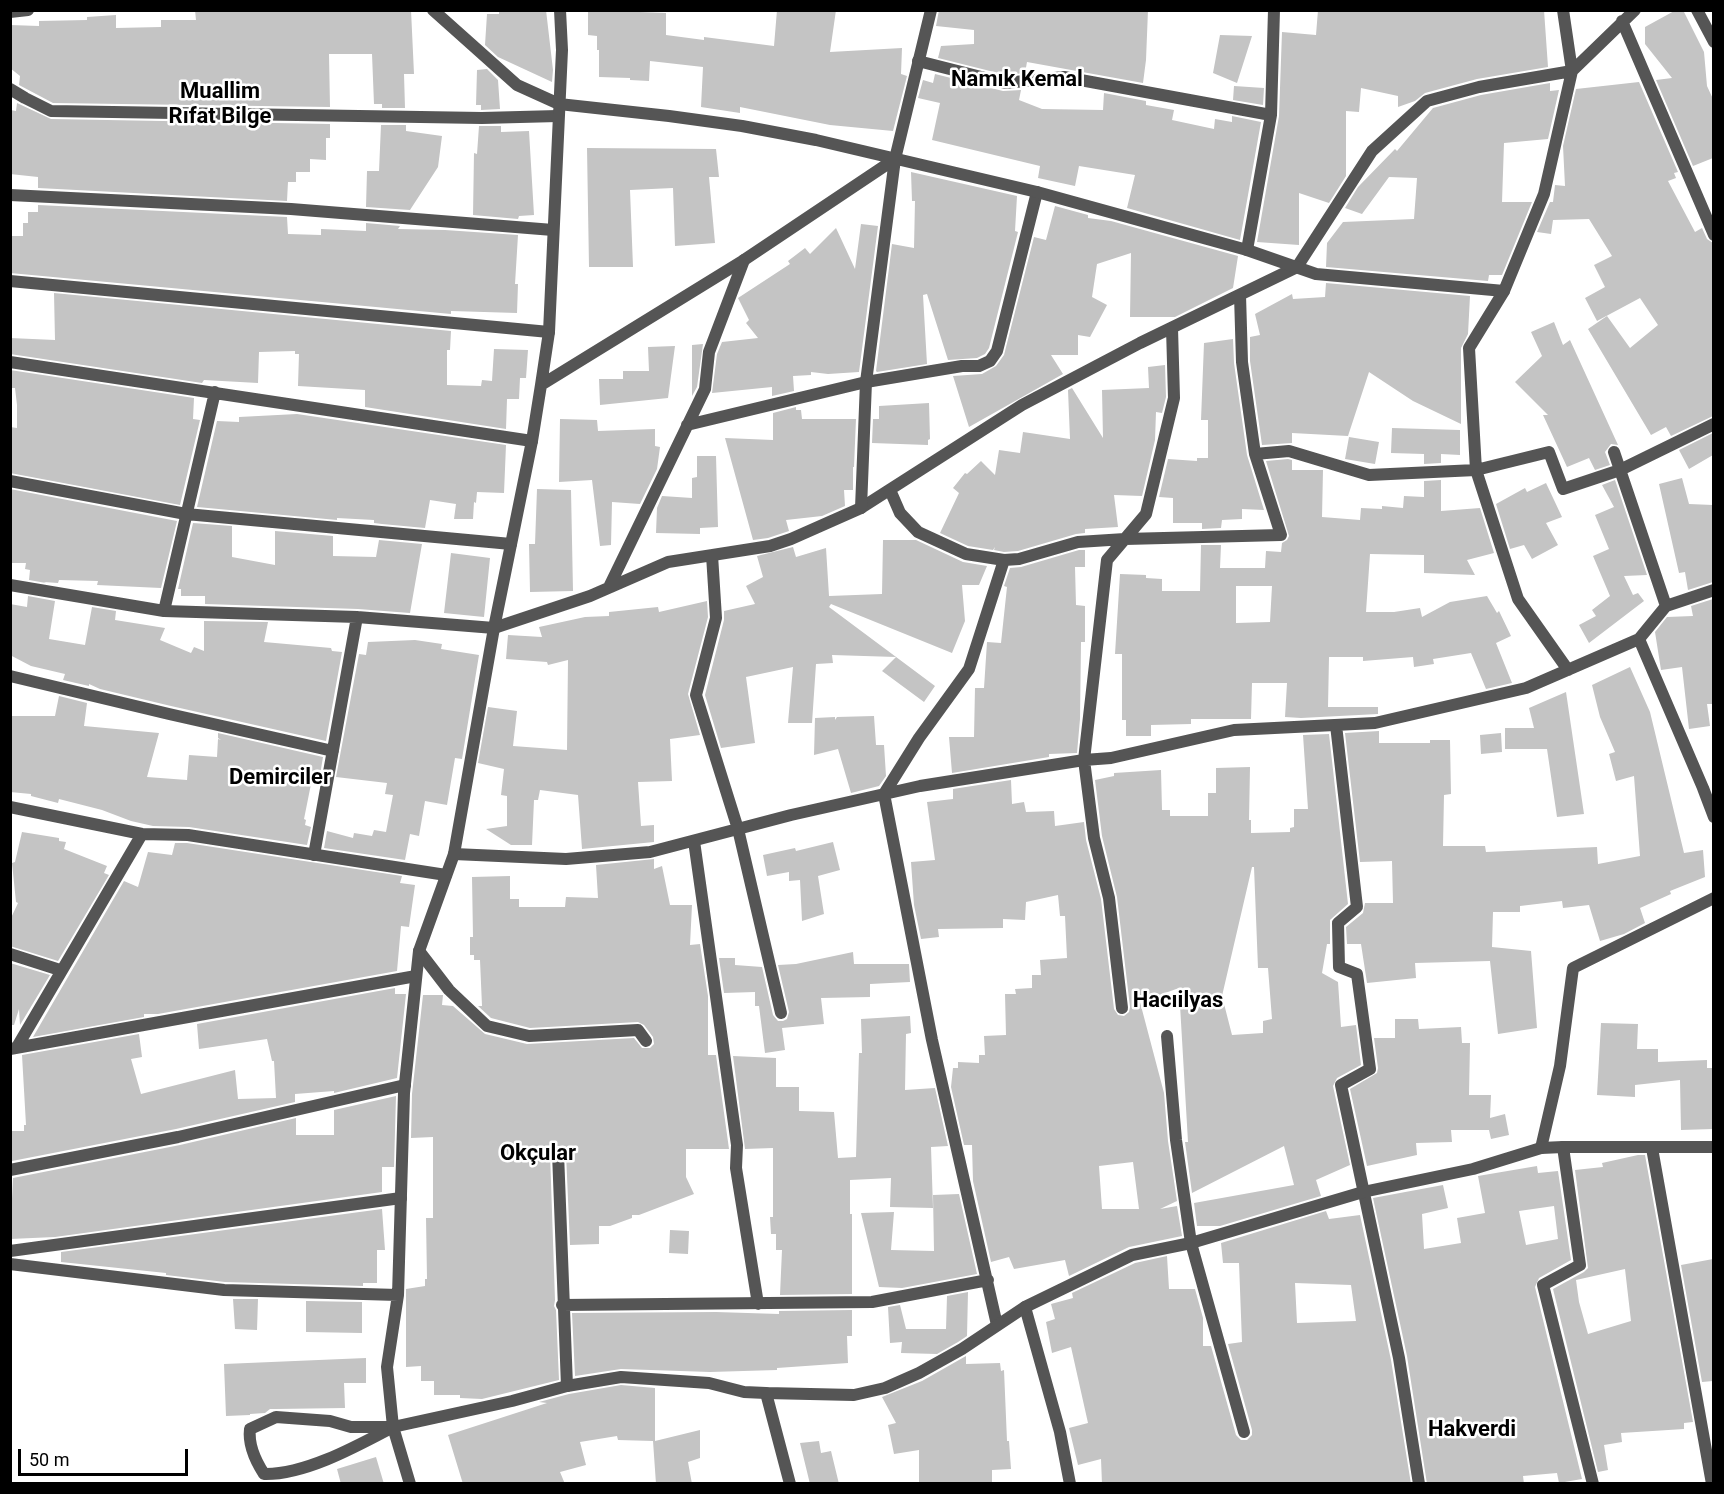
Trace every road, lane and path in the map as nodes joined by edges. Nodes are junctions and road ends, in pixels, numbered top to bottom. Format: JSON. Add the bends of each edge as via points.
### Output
{"nodes":[{"id":1,"x":28,"y":10,"type":"edge"},
{"id":2,"x":433,"y":10,"type":"edge"},
{"id":3,"x":560,"y":10,"type":"edge"},
{"id":4,"x":931,"y":10,"type":"edge"},
{"id":5,"x":1274,"y":10,"type":"edge"},
{"id":6,"x":1563,"y":10,"type":"edge"},
{"id":7,"x":1635,"y":10,"type":"edge"},
{"id":8,"x":1697,"y":10,"type":"edge"},
{"id":9,"x":10,"y":12,"type":"edge"},
{"id":10,"x":1622,"y":21,"type":"junction"},
{"id":11,"x":1713,"y":42,"type":"edge"},
{"id":12,"x":918,"y":61,"type":"junction"},
{"id":13,"x":1572,"y":71,"type":"junction"},
{"id":14,"x":10,"y":89,"type":"edge"},
{"id":15,"x":559,"y":110,"type":"junction"},
{"id":16,"x":1271,"y":115,"type":"junction"},
{"id":17,"x":895,"y":159,"type":"junction"},
{"id":18,"x":1037,"y":192,"type":"junction"},
{"id":19,"x":10,"y":195,"type":"edge"},
{"id":20,"x":553,"y":230,"type":"junction"},
{"id":21,"x":1713,"y":235,"type":"edge"},
{"id":22,"x":1247,"y":250,"type":"junction"},
{"id":23,"x":744,"y":260,"type":"junction"},
{"id":24,"x":1297,"y":267,"type":"junction"},
{"id":25,"x":10,"y":281,"type":"edge"},
{"id":26,"x":1504,"y":291,"type":"junction"},
{"id":27,"x":1240,"y":295,"type":"junction"},
{"id":28,"x":1172,"y":328,"type":"junction"},
{"id":29,"x":549,"y":332,"type":"junction"},
{"id":30,"x":10,"y":362,"type":"edge"},
{"id":31,"x":866,"y":382,"type":"junction"},
{"id":32,"x":541,"y":385,"type":"junction"},
{"id":33,"x":215,"y":392,"type":"junction"},
{"id":34,"x":1713,"y":424,"type":"edge"},
{"id":35,"x":687,"y":425,"type":"junction"},
{"id":36,"x":532,"y":441,"type":"junction"},
{"id":37,"x":1614,"y":452,"type":"dead end"},
{"id":38,"x":1255,"y":454,"type":"junction"},
{"id":39,"x":1476,"y":470,"type":"junction"},
{"id":40,"x":1620,"y":470,"type":"junction"},
{"id":41,"x":10,"y":481,"type":"edge"},
{"id":42,"x":890,"y":490,"type":"junction"},
{"id":43,"x":861,"y":508,"type":"junction"},
{"id":44,"x":186,"y":514,"type":"junction"},
{"id":45,"x":1125,"y":539,"type":"junction"},
{"id":46,"x":511,"y":544,"type":"junction"},
{"id":47,"x":712,"y":555,"type":"junction"},
{"id":48,"x":1004,"y":560,"type":"junction"},
{"id":49,"x":10,"y":585,"type":"edge"},
{"id":50,"x":609,"y":587,"type":"junction"},
{"id":51,"x":1713,"y":590,"type":"edge"},
{"id":52,"x":1666,"y":606,"type":"junction"},
{"id":53,"x":164,"y":611,"type":"junction"},
{"id":54,"x":357,"y":617,"type":"junction"},
{"id":55,"x":494,"y":627,"type":"junction"},
{"id":56,"x":1639,"y":639,"type":"junction"},
{"id":57,"x":1568,"y":670,"type":"junction"},
{"id":58,"x":10,"y":676,"type":"edge"},
{"id":59,"x":1336,"y":725,"type":"junction"},
{"id":60,"x":333,"y":751,"type":"junction"},
{"id":61,"x":1084,"y":760,"type":"junction"},
{"id":62,"x":884,"y":794,"type":"junction"},
{"id":63,"x":10,"y":807,"type":"edge"},
{"id":64,"x":1713,"y":818,"type":"edge"},
{"id":65,"x":738,"y":829,"type":"junction"},
{"id":66,"x":142,"y":834,"type":"junction"},
{"id":67,"x":694,"y":841,"type":"junction"},
{"id":68,"x":454,"y":854,"type":"junction"},
{"id":69,"x":314,"y":855,"type":"junction"},
{"id":70,"x":446,"y":875,"type":"junction"},
{"id":71,"x":1713,"y":898,"type":"edge"},
{"id":72,"x":418,"y":951,"type":"junction"},
{"id":73,"x":10,"y":954,"type":"edge"},
{"id":74,"x":60,"y":970,"type":"junction"},
{"id":75,"x":416,"y":976,"type":"junction"},
{"id":76,"x":1122,"y":1008,"type":"dead end"},
{"id":77,"x":781,"y":1013,"type":"dead end"},
{"id":78,"x":1167,"y":1036,"type":"dead end"},
{"id":79,"x":646,"y":1041,"type":"dead end"},
{"id":80,"x":14,"y":1048,"type":"edge"},
{"id":81,"x":405,"y":1085,"type":"junction"},
{"id":82,"x":1563,"y":1147,"type":"junction"},
{"id":83,"x":1541,"y":1148,"type":"junction"},
{"id":84,"x":1652,"y":1148,"type":"junction"},
{"id":85,"x":1713,"y":1148,"type":"edge"},
{"id":86,"x":558,"y":1153,"type":"dead end"},
{"id":87,"x":10,"y":1170,"type":"edge"},
{"id":88,"x":1363,"y":1192,"type":"junction"},
{"id":89,"x":401,"y":1198,"type":"junction"},
{"id":90,"x":1191,"y":1243,"type":"junction"},
{"id":91,"x":10,"y":1251,"type":"edge"},
{"id":92,"x":10,"y":1264,"type":"edge"},
{"id":93,"x":988,"y":1280,"type":"junction"},
{"id":94,"x":398,"y":1295,"type":"junction"},
{"id":95,"x":758,"y":1304,"type":"junction"},
{"id":96,"x":562,"y":1305,"type":"junction"},
{"id":97,"x":1025,"y":1307,"type":"junction"},
{"id":98,"x":997,"y":1325,"type":"junction"},
{"id":99,"x":567,"y":1386,"type":"junction"},
{"id":100,"x":766,"y":1393,"type":"junction"},
{"id":101,"x":393,"y":1427,"type":"junction"},
{"id":102,"x":1244,"y":1432,"type":"dead end"},
{"id":103,"x":410,"y":1484,"type":"edge"},
{"id":104,"x":790,"y":1484,"type":"edge"},
{"id":105,"x":1070,"y":1484,"type":"edge"},
{"id":106,"x":1419,"y":1484,"type":"edge"},
{"id":107,"x":1593,"y":1484,"type":"edge"},
{"id":108,"x":1712,"y":1484,"type":"edge"}],
"edges":[{"from":1,"to":9,"type":"street"},
{"from":2,"to":15,"type":"street","via":[[517,85]]},
{"from":3,"to":15,"type":"street"},
{"from":4,"to":12,"type":"street"},
{"from":5,"to":16,"type":"street"},
{"from":6,"to":13,"type":"street"},
{"from":7,"to":10,"type":"street"},
{"from":8,"to":11,"type":"street"},
{"from":10,"to":13,"type":"street"},
{"from":10,"to":21,"type":"street"},
{"from":12,"to":16,"type":"street","via":[[1005,83],[1064,77]]},
{"from":12,"to":17,"type":"street"},
{"from":13,"to":24,"type":"street","via":[[1479,87],[1427,101],[1372,151]]},
{"from":13,"to":26,"type":"street","via":[[1544,194]]},
{"from":14,"to":15,"type":"street","via":[[51,111],[482,118]]},
{"from":15,"to":17,"type":"street","via":[[669,116],[741,126]]},
{"from":15,"to":20,"type":"street"},
{"from":16,"to":22,"type":"street"},
{"from":17,"to":18,"type":"street"},
{"from":17,"to":23,"type":"street"},
{"from":17,"to":31,"type":"street"},
{"from":18,"to":22,"type":"street"},
{"from":18,"to":31,"type":"street","via":[[997,351],[990,360],[979,366]]},
{"from":19,"to":20,"type":"street","via":[[291,209]]},
{"from":20,"to":29,"type":"street"},
{"from":22,"to":24,"type":"street"},
{"from":23,"to":32,"type":"street"},
{"from":23,"to":35,"type":"street","via":[[709,352],[705,389]]},
{"from":24,"to":26,"type":"street","via":[[1316,274]]},
{"from":24,"to":27,"type":"street"},
{"from":25,"to":29,"type":"street"},
{"from":26,"to":39,"type":"street","via":[[1469,348]]},
{"from":27,"to":28,"type":"street"},
{"from":27,"to":38,"type":"street","via":[[1242,362]]},
{"from":28,"to":42,"type":"street","via":[[1022,405]]},
{"from":28,"to":45,"type":"street","via":[[1174,398],[1146,514]]},
{"from":29,"to":32,"type":"street"},
{"from":30,"to":33,"type":"street"},
{"from":31,"to":35,"type":"street"},
{"from":31,"to":43,"type":"street"},
{"from":32,"to":36,"type":"street"},
{"from":33,"to":36,"type":"street"},
{"from":33,"to":44,"type":"street"},
{"from":34,"to":40,"type":"street"},
{"from":35,"to":50,"type":"street"},
{"from":36,"to":46,"type":"street"},
{"from":37,"to":40,"type":"street"},
{"from":38,"to":39,"type":"street","via":[[1289,451],[1369,475]]},
{"from":38,"to":45,"type":"street","via":[[1281,535]]},
{"from":39,"to":40,"type":"street","via":[[1549,452],[1563,489]]},
{"from":39,"to":57,"type":"street","via":[[1518,599]]},
{"from":40,"to":52,"type":"street"},
{"from":41,"to":44,"type":"street"},
{"from":42,"to":43,"type":"street"},
{"from":42,"to":48,"type":"street","via":[[900,513],[918,532],[966,554]]},
{"from":43,"to":47,"type":"street","via":[[770,546]]},
{"from":44,"to":46,"type":"street"},
{"from":44,"to":53,"type":"street"},
{"from":45,"to":48,"type":"street","via":[[1078,542]]},
{"from":45,"to":61,"type":"street","via":[[1107,560]]},
{"from":46,"to":55,"type":"street"},
{"from":47,"to":50,"type":"street","via":[[668,562]]},
{"from":47,"to":65,"type":"street","via":[[716,618],[696,695]]},
{"from":48,"to":62,"type":"street","via":[[969,669]]},
{"from":49,"to":53,"type":"street"},
{"from":50,"to":55,"type":"street"},
{"from":51,"to":52,"type":"street"},
{"from":52,"to":56,"type":"street"},
{"from":53,"to":54,"type":"street"},
{"from":54,"to":55,"type":"street"},
{"from":54,"to":60,"type":"street"},
{"from":55,"to":68,"type":"street"},
{"from":56,"to":57,"type":"street"},
{"from":56,"to":64,"type":"street"},
{"from":57,"to":59,"type":"street","via":[[1526,688],[1375,723]]},
{"from":58,"to":60,"type":"street"},
{"from":59,"to":61,"type":"street","via":[[1234,730],[1111,758]]},
{"from":59,"to":88,"type":"street","via":[[1357,907],[1338,923],[1340,968],[1357,974],[1370,1069],[1341,1085]]},
{"from":60,"to":69,"type":"street"},
{"from":61,"to":62,"type":"street"},
{"from":61,"to":76,"type":"street","via":[[1094,838],[1109,898]]},
{"from":62,"to":65,"type":"street"},
{"from":62,"to":93,"type":"street","via":[[932,1040]]},
{"from":63,"to":66,"type":"street"},
{"from":65,"to":67,"type":"street"},
{"from":65,"to":77,"type":"street"},
{"from":66,"to":69,"type":"street","via":[[188,835]]},
{"from":66,"to":74,"type":"street"},
{"from":67,"to":68,"type":"street","via":[[650,852],[566,859]]},
{"from":67,"to":95,"type":"street","via":[[737,1145],[736,1168]]},
{"from":68,"to":70,"type":"street"},
{"from":69,"to":70,"type":"street"},
{"from":70,"to":72,"type":"street"},
{"from":71,"to":83,"type":"street","via":[[1573,968],[1560,1066]]},
{"from":72,"to":75,"type":"street"},
{"from":72,"to":79,"type":"street","via":[[449,990],[487,1026],[529,1036],[638,1029]]},
{"from":73,"to":74,"type":"street"},
{"from":74,"to":80,"type":"street"},
{"from":75,"to":80,"type":"street"},
{"from":75,"to":81,"type":"street"},
{"from":78,"to":90,"type":"street","via":[[1176,1140]]},
{"from":81,"to":87,"type":"street","via":[[178,1137]]},
{"from":81,"to":89,"type":"street"},
{"from":82,"to":83,"type":"street"},
{"from":82,"to":84,"type":"street"},
{"from":82,"to":107,"type":"street","via":[[1580,1266],[1543,1285]]},
{"from":83,"to":88,"type":"street","via":[[1473,1169]]},
{"from":84,"to":85,"type":"street"},
{"from":84,"to":108,"type":"street"},
{"from":86,"to":96,"type":"street"},
{"from":88,"to":90,"type":"street"},
{"from":88,"to":106,"type":"street","via":[[1399,1358]]},
{"from":89,"to":91,"type":"street"},
{"from":89,"to":94,"type":"street"},
{"from":90,"to":97,"type":"street","via":[[1132,1256]]},
{"from":90,"to":102,"type":"street"},
{"from":92,"to":94,"type":"street","via":[[224,1290]]},
{"from":93,"to":95,"type":"street","via":[[872,1302]]},
{"from":93,"to":98,"type":"street"},
{"from":94,"to":101,"type":"street","via":[[387,1367]]},
{"from":95,"to":96,"type":"street"},
{"from":96,"to":99,"type":"street"},
{"from":97,"to":98,"type":"street"},
{"from":97,"to":105,"type":"street","via":[[1060,1432]]},
{"from":98,"to":100,"type":"street","via":[[962,1349],[885,1388],[854,1395]]},
{"from":99,"to":100,"type":"street","via":[[642,1377]]},
{"from":99,"to":101,"type":"street"},
{"from":100,"to":104,"type":"street"},
{"from":101,"to":101,"type":"street","via":[[351,1427],[330,1420],[276,1417],[250,1429],[249,1440],[264,1474],[278,1474],[344,1453]]},
{"from":101,"to":103,"type":"street"}]}
